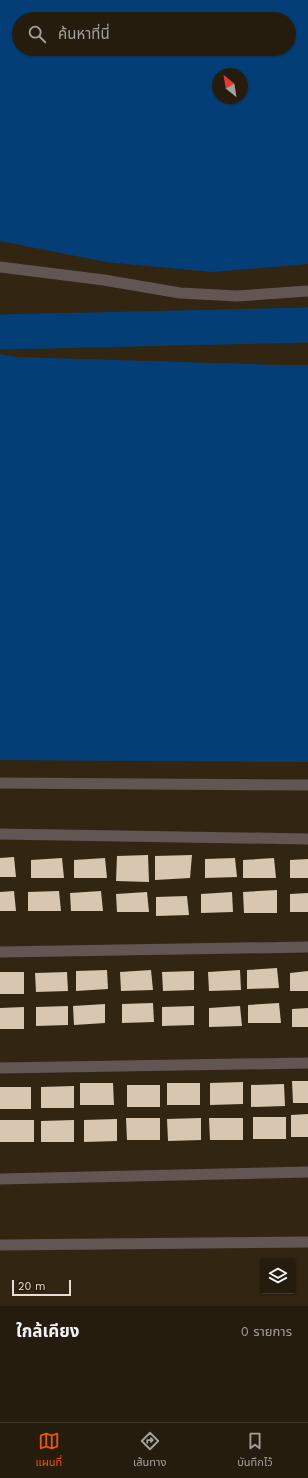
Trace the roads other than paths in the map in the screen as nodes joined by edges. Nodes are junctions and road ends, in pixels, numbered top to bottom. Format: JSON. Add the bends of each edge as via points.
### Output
{"nodes":[{"id":1,"x":0,"y":267,"type":"edge"},
{"id":2,"x":308,"y":291,"type":"edge"},
{"id":3,"x":0,"y":782,"type":"edge"},
{"id":4,"x":308,"y":785,"type":"edge"},
{"id":5,"x":0,"y":834,"type":"edge"},
{"id":6,"x":308,"y":839,"type":"edge"},
{"id":7,"x":308,"y":947,"type":"edge"},
{"id":8,"x":0,"y":952,"type":"edge"},
{"id":9,"x":308,"y":1063,"type":"edge"},
{"id":10,"x":0,"y":1068,"type":"edge"},
{"id":11,"x":308,"y":1172,"type":"edge"},
{"id":12,"x":0,"y":1179,"type":"edge"},
{"id":13,"x":308,"y":1242,"type":"edge"},
{"id":14,"x":0,"y":1245,"type":"edge"}],
"edges":[{"from":1,"to":2,"type":"street","via":[[104,280],[180,293],[237,296]]},
{"from":3,"to":4,"type":"street"},
{"from":5,"to":6,"type":"street"},
{"from":7,"to":8,"type":"street"},
{"from":9,"to":10,"type":"street"},
{"from":11,"to":12,"type":"street"},
{"from":13,"to":14,"type":"street"}]}
